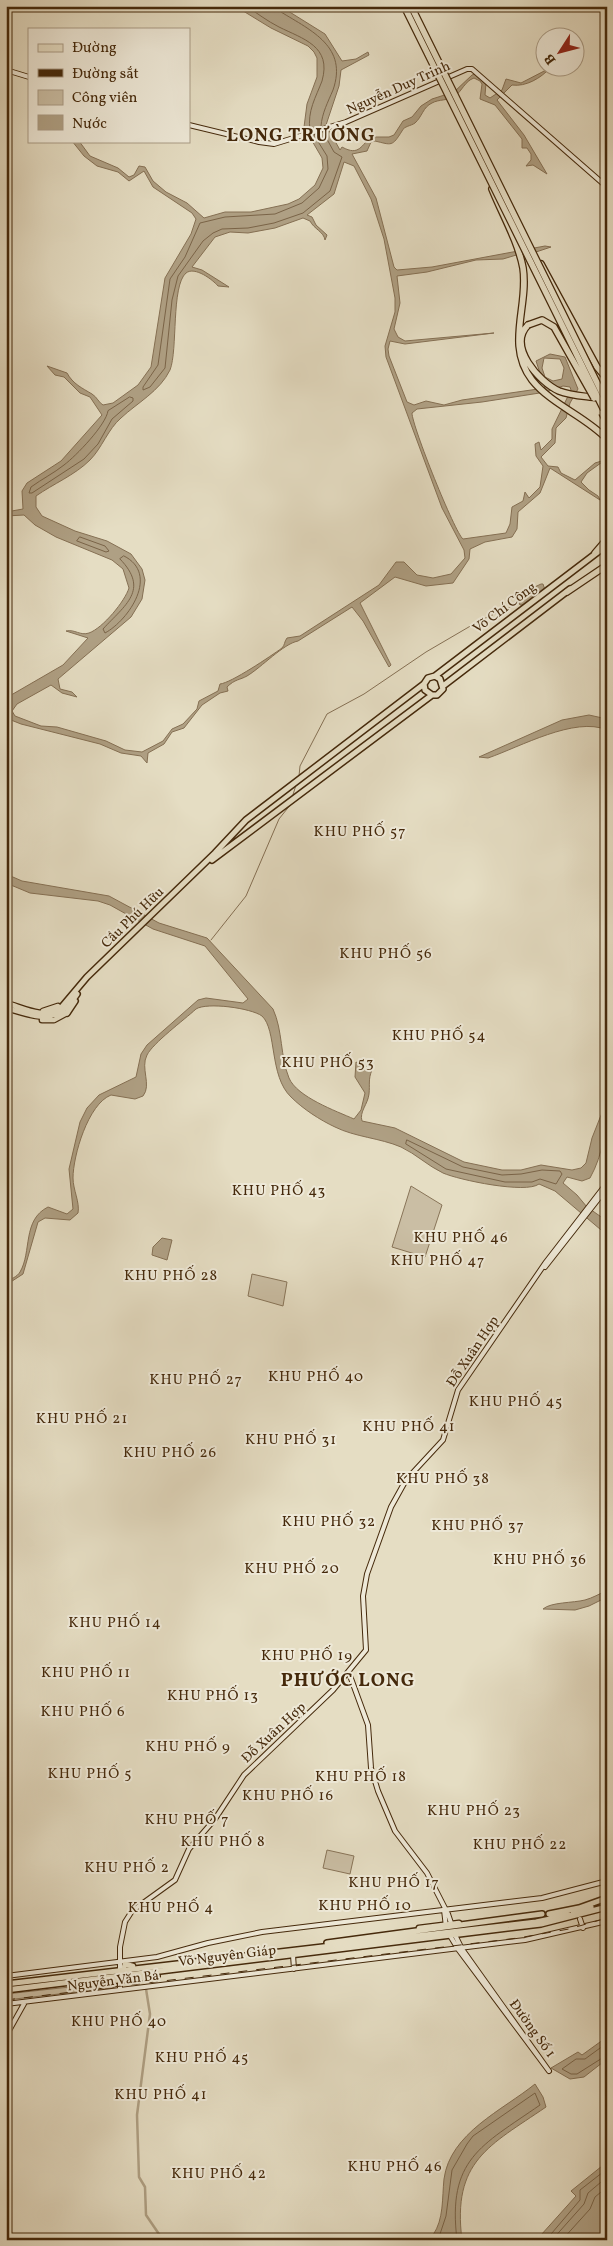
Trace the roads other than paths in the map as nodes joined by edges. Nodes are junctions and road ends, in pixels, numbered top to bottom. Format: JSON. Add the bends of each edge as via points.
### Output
{"nodes":[{"id":1,"x":404,"y":6,"type":"edge"},
{"id":2,"x":411,"y":6,"type":"edge"},
{"id":3,"x":6,"y":70,"type":"edge"},
{"id":4,"x":28,"y":77,"type":"edge"},
{"id":5,"x":190,"y":125,"type":"edge"},
{"id":6,"x":478,"y":149,"type":"junction"},
{"id":7,"x":607,"y":187,"type":"edge"},
{"id":8,"x":519,"y":350,"type":"junction"},
{"id":9,"x":607,"y":379,"type":"edge"},
{"id":10,"x":571,"y":396,"type":"junction"},
{"id":11,"x":607,"y":402,"type":"edge"},
{"id":12,"x":607,"y":416,"type":"edge"},
{"id":13,"x":607,"y":423,"type":"edge"},
{"id":14,"x":607,"y":440,"type":"edge"},
{"id":15,"x":607,"y":539,"type":"edge"},
{"id":16,"x":607,"y":544,"type":"edge"},
{"id":17,"x":595,"y":553,"type":"junction"},
{"id":18,"x":607,"y":564,"type":"edge"},
{"id":19,"x":565,"y":593,"type":"joint"},
{"id":20,"x":438,"y":674,"type":"junction"},
{"id":21,"x":446,"y":684,"type":"junction"},
{"id":22,"x":421,"y":686,"type":"junction"},
{"id":23,"x":429,"y":697,"type":"junction"},
{"id":24,"x":332,"y":754,"type":"junction"},
{"id":25,"x":322,"y":760,"type":"junction"},
{"id":26,"x":339,"y":764,"type":"junction"},
{"id":27,"x":315,"y":783,"type":"junction"},
{"id":28,"x":194,"y":874,"type":"junction"},
{"id":29,"x":77,"y":991,"type":"junction"},
{"id":30,"x":6,"y":1002,"type":"edge"},
{"id":31,"x":70,"y":1004,"type":"joint"},
{"id":32,"x":59,"y":1007,"type":"joint"},
{"id":33,"x":6,"y":1009,"type":"edge"},
{"id":34,"x":67,"y":1013,"type":"joint"},
{"id":35,"x":607,"y":1183,"type":"edge"},
{"id":36,"x":607,"y":1188,"type":"edge"},
{"id":37,"x":568,"y":1235,"type":"junction"},
{"id":38,"x":349,"y":1673,"type":"junction"},
{"id":39,"x":607,"y":1882,"type":"edge"},
{"id":40,"x":607,"y":1899,"type":"edge"},
{"id":41,"x":582,"y":1908,"type":"junction"},
{"id":42,"x":607,"y":1909,"type":"edge"},
{"id":43,"x":444,"y":1910,"type":"junction"},
{"id":44,"x":596,"y":1912,"type":"junction"},
{"id":45,"x":525,"y":1919,"type":"junction"},
{"id":46,"x":580,"y":1919,"type":"junction"},
{"id":47,"x":607,"y":1921,"type":"edge"},
{"id":48,"x":583,"y":1928,"type":"junction"},
{"id":49,"x":427,"y":1929,"type":"junction"},
{"id":50,"x":411,"y":1931,"type":"junction"},
{"id":51,"x":450,"y":1931,"type":"junction"},
{"id":52,"x":434,"y":1932,"type":"junction"},
{"id":53,"x":459,"y":1948,"type":"junction"},
{"id":54,"x":293,"y":1957,"type":"junction"},
{"id":55,"x":294,"y":1969,"type":"junction"},
{"id":56,"x":56,"y":1970,"type":"junction"},
{"id":57,"x":120,"y":1972,"type":"junction"},
{"id":58,"x":6,"y":1975,"type":"edge"},
{"id":59,"x":6,"y":1983,"type":"edge"},
{"id":60,"x":6,"y":1991,"type":"edge"},
{"id":61,"x":25,"y":2002,"type":"junction"},
{"id":62,"x":6,"y":2004,"type":"edge"},
{"id":63,"x":6,"y":2036,"type":"edge"}],
"edges":[{"from":1,"to":6,"type":"highway","bridge":true},
{"from":2,"to":6,"type":"highway","bridge":true},
{"from":3,"to":4,"type":"main road"},
{"from":5,"to":7,"type":"main road","name":"Nguyễn Duy Trinh","via":[[272,144],[360,116],[467,69],[476,71]]},
{"from":6,"to":8,"type":"highway","bridge":true,"via":[[523,267]]},
{"from":6,"to":9,"type":"highway","bridge":true,"via":[[597,367]]},
{"from":6,"to":11,"type":"highway","bridge":true},
{"from":6,"to":12,"type":"highway","bridge":true},
{"from":8,"to":10,"type":"highway","via":[[529,370],[542,384]]},
{"from":8,"to":14,"type":"highway","via":[[532,380]]},
{"from":10,"to":11,"type":"highway"},
{"from":10,"to":13,"type":"highway","bridge":true,"via":[[544,381],[528,363],[522,341],[528,325],[542,320],[557,330]]},
{"from":15,"to":17,"type":"highway"},
{"from":16,"to":17,"type":"highway","name":"Võ Chí Công"},
{"from":17,"to":20,"type":"highway","name":"Võ Chí Công"},
{"from":18,"to":19,"type":"highway"},
{"from":19,"to":21,"type":"highway","name":"Võ Chí Công"},
{"from":20,"to":21,"type":"highway"},
{"from":20,"to":22,"type":"highway","name":"Võ Chí Công"},
{"from":21,"to":23,"type":"highway","name":"Võ Chí Công","via":[[440,693]]},
{"from":22,"to":23,"type":"highway"},
{"from":22,"to":24,"type":"highway"},
{"from":22,"to":25,"type":"main road"},
{"from":23,"to":26,"type":"highway"},
{"from":23,"to":27,"type":"main road"},
{"from":24,"to":25,"type":"highway"},
{"from":24,"to":26,"type":"highway"},
{"from":25,"to":28,"type":"highway","via":[[246,820]]},
{"from":26,"to":27,"type":"highway"},
{"from":27,"to":28,"type":"highway"},
{"from":28,"to":29,"type":"highway","name":"Cầu Phú Hữu"},
{"from":29,"to":31,"type":"highway"},
{"from":29,"to":32,"type":"highway"},
{"from":29,"to":34,"type":"highway","via":[[73,1006]]},
{"from":30,"to":32,"type":"main road","via":[[38,1013],[51,1013]]},
{"from":31,"to":33,"type":"main road","via":[[57,1015],[46,1018]]},
{"from":33,"to":34,"type":"main road","via":[[44,1021]]},
{"from":35,"to":37,"type":"main road"},
{"from":36,"to":37,"type":"main road"},
{"from":37,"to":38,"type":"main road","name":"Đỗ Xuân Hợp","via":[[458,1390],[443,1440],[406,1481],[389,1510],[366,1574],[363,1612],[366,1648]]},
{"from":38,"to":43,"type":"main road","via":[[368,1725],[370,1762],[376,1785],[395,1831],[427,1873]]},
{"from":38,"to":57,"type":"main road","name":"Đỗ Xuân Hợp","via":[[244,1775],[216,1818],[189,1849],[175,1880],[133,1910],[122,1933]]},
{"from":39,"to":43,"type":"main road","via":[[542,1898]]},
{"from":40,"to":41,"type":"highway","name":"Võ Nguyên Giáp"},
{"from":41,"to":45,"type":"highway","name":"Võ Nguyên Giáp"},
{"from":41,"to":45,"type":"highway","name":"Võ Nguyên Giáp","via":[[571,1914],[536,1922]]},
{"from":42,"to":44,"type":"highway","name":"Võ Nguyên Giáp"},
{"from":43,"to":51,"type":"main road"},
{"from":43,"to":57,"type":"main road","via":[[262,1932],[140,1960]]},
{"from":44,"to":46,"type":"highway","name":"Võ Nguyên Giáp"},
{"from":44,"to":51,"type":"highway","name":"Võ Nguyên Giáp","via":[[514,1928]]},
{"from":45,"to":51,"type":"highway","name":"Võ Nguyên Giáp"},
{"from":45,"to":51,"type":"highway","name":"Võ Nguyên Giáp","via":[[479,1922]]},
{"from":46,"to":48,"type":"main road"},
{"from":46,"to":51,"type":"highway","name":"Võ Nguyên Giáp","via":[[546,1926]]},
{"from":47,"to":48,"type":"main road","name":"Nguyễn Văn Bá"},
{"from":48,"to":53,"type":"main road","name":"Nguyễn Văn Bá","via":[[531,1939]]},
{"from":49,"to":50,"type":"highway","name":"Võ Nguyên Giáp"},
{"from":49,"to":51,"type":"highway","name":"Võ Nguyên Giáp"},
{"from":49,"to":52,"type":"highway"},
{"from":50,"to":51,"type":"main road","name":"Võ Nguyên Giáp"},
{"from":50,"to":57,"type":"highway","name":"Võ Nguyên Giáp","via":[[134,1966]]},
{"from":51,"to":52,"type":"highway","name":"Võ Nguyên Giáp"},
{"from":51,"to":53,"type":"main road","name":"Đường Số 1"},
{"from":51,"to":54,"type":"highway","name":"Võ Nguyên Giáp"},
{"from":52,"to":57,"type":"highway","name":"Võ Nguyên Giáp"},
{"from":53,"to":53,"type":"main road","name":"Đường Số 1","via":[[549,2071]]},
{"from":53,"to":55,"type":"main road","name":"Nguyễn Văn Bá"},
{"from":54,"to":55,"type":"main road"},
{"from":54,"to":57,"type":"highway","name":"Võ Nguyên Giáp"},
{"from":55,"to":57,"type":"main road","name":"Nguyễn Văn Bá"},
{"from":56,"to":57,"type":"main road"},
{"from":56,"to":57,"type":"main road","via":[[100,1962]]},
{"from":56,"to":58,"type":"main road"},
{"from":57,"to":59,"type":"highway","name":"Võ Nguyên Giáp","via":[[101,1971]]},
{"from":57,"to":60,"type":"highway","name":"Võ Nguyên Giáp"},
{"from":57,"to":61,"type":"main road","name":"Nguyễn Văn Bá"},
{"from":61,"to":62,"type":"main road","name":"Nguyễn Văn Bá"},
{"from":61,"to":63,"type":"main road"}]}
